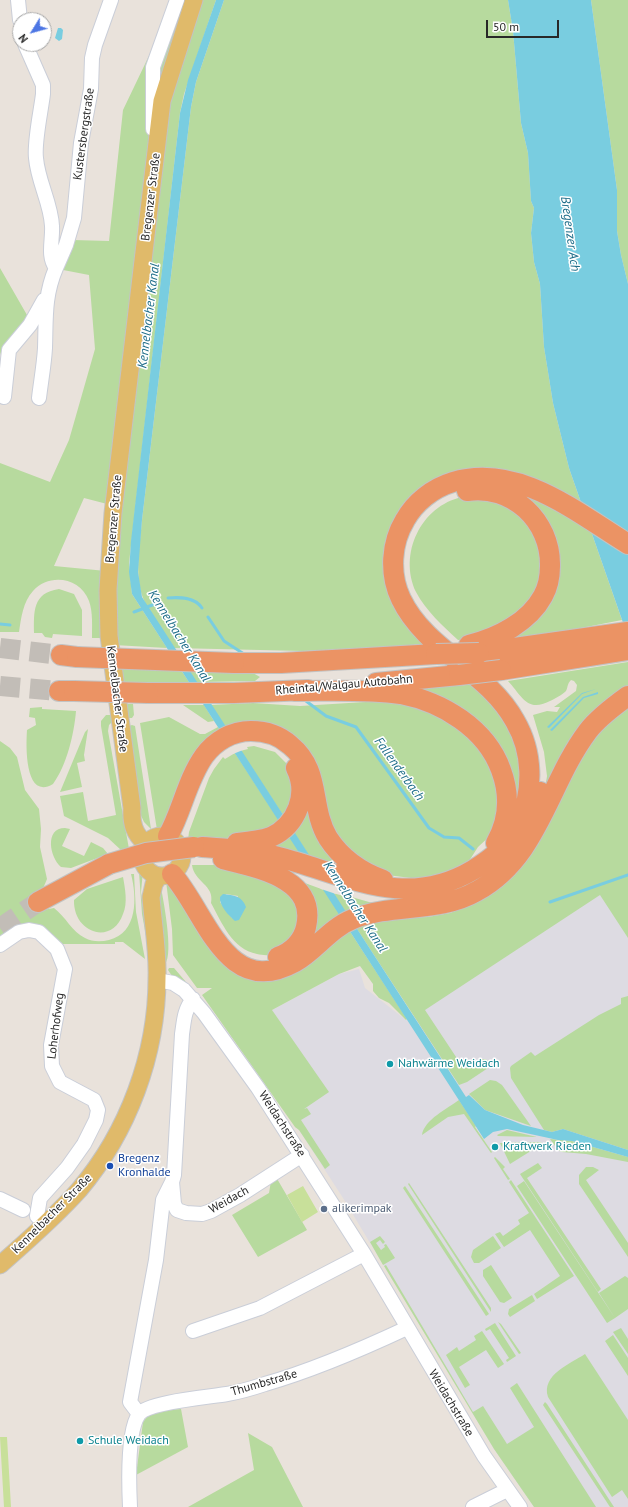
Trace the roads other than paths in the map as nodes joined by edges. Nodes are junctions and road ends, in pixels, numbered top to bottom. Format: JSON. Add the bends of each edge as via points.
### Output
{"nodes":[{"id":1,"x":18,"y":0,"type":"edge"},
{"id":2,"x":111,"y":0,"type":"edge"},
{"id":3,"x":177,"y":0,"type":"edge"},
{"id":4,"x":194,"y":0,"type":"edge"},
{"id":5,"x":19,"y":12,"type":"edge"},
{"id":6,"x":29,"y":52,"type":"edge"},
{"id":7,"x":158,"y":134,"type":"junction"},
{"id":8,"x":56,"y":268,"type":"junction"},
{"id":9,"x":47,"y":296,"type":"junction"},
{"id":10,"x":4,"y":397,"type":"dead end"},
{"id":11,"x":39,"y":398,"type":"dead end"},
{"id":12,"x":628,"y":544,"type":"edge"},
{"id":13,"x":108,"y":590,"type":"joint"},
{"id":14,"x":628,"y":632,"type":"edge"},
{"id":15,"x":586,"y":648,"type":"junction"},
{"id":16,"x":474,"y":649,"type":"junction"},
{"id":17,"x":628,"y":650,"type":"edge"},
{"id":18,"x":69,"y":656,"type":"tunnel mouth"},
{"id":19,"x":67,"y":691,"type":"tunnel mouth"},
{"id":20,"x":294,"y":691,"type":"junction"},
{"id":21,"x":628,"y":696,"type":"edge"},
{"id":22,"x":231,"y":742,"type":"junction"},
{"id":23,"x":529,"y":839,"type":"junction"},
{"id":24,"x":172,"y":854,"type":"junction"},
{"id":25,"x":223,"y":859,"type":"junction"},
{"id":26,"x":475,"y":869,"type":"junction"},
{"id":27,"x":336,"y":881,"type":"junction"},
{"id":28,"x":410,"y":888,"type":"junction"},
{"id":29,"x":38,"y":902,"type":"tunnel mouth"},
{"id":30,"x":422,"y":906,"type":"junction"},
{"id":31,"x":0,"y":945,"type":"edge"},
{"id":32,"x":157,"y":980,"type":"junction"},
{"id":33,"x":193,"y":999,"type":"junction"},
{"id":34,"x":302,"y":1155,"type":"junction"},
{"id":35,"x":172,"y":1182,"type":"junction"},
{"id":36,"x":0,"y":1199,"type":"edge"},
{"id":37,"x":23,"y":1210,"type":"dead end"},
{"id":38,"x":45,"y":1224,"type":"junction"},
{"id":39,"x":364,"y":1254,"type":"junction"},
{"id":40,"x":0,"y":1266,"type":"edge"},
{"id":41,"x":406,"y":1328,"type":"junction"},
{"id":42,"x":193,"y":1331,"type":"dead end"},
{"id":43,"x":139,"y":1414,"type":"junction"},
{"id":44,"x":507,"y":1490,"type":"junction"},
{"id":45,"x":130,"y":1507,"type":"edge"},
{"id":46,"x":473,"y":1507,"type":"edge"},
{"id":47,"x":520,"y":1507,"type":"edge"}],
"edges":[{"from":1,"to":5,"type":"street"},
{"from":2,"to":8,"type":"street","name":"Kustersbergstraße","via":[[92,58],[91,88],[81,143],[74,218]]},
{"from":3,"to":7,"type":"street","via":[[153,67],[152,126]]},
{"from":4,"to":7,"type":"main road","name":"Bregenzer Straße","via":[[162,100]]},
{"from":6,"to":8,"type":"street","via":[[43,85],[35,157],[50,212],[51,258]]},
{"from":7,"to":13,"type":"main road","name":"Bregenzer Straße","via":[[113,514]]},
{"from":8,"to":9,"type":"street","name":"Kustersbergstraße"},
{"from":9,"to":10,"type":"street","name":"Kustersbergstraße","via":[[30,325],[9,350]]},
{"from":9,"to":11,"type":"street","name":"Kustersbergstraße","via":[[44,315],[45,349]]},
{"from":12,"to":26,"type":"highway","via":[[570,507],[539,491],[512,481],[489,477],[469,478],[431,492],[410,512],[400,531],[394,551],[393,570],[400,598],[434,642],[501,699],[515,720],[526,749],[529,786],[521,818],[501,850]]},
{"from":13,"to":24,"type":"main road","name":"Kennelbacher Straße","via":[[109,636],[132,808],[140,826]]},
{"from":14,"to":15,"type":"highway","name":"Rheintal/Walgau Autobahn"},
{"from":15,"to":16,"type":"highway","name":"Rheintal/Walgau Autobahn"},
{"from":15,"to":17,"type":"highway","name":"Rheintal/Walgau Autobahn"},
{"from":15,"to":20,"type":"highway","name":"Rheintal/Walgau Autobahn","bridge":true,"via":[[501,670]]},
{"from":16,"to":18,"type":"highway","name":"Rheintal/Walgau Autobahn","bridge":true,"via":[[436,654],[296,663]]},
{"from":16,"to":23,"type":"highway","via":[[527,616],[543,596],[550,574],[547,543],[533,516],[510,497],[485,490],[457,493],[441,500],[428,510],[416,524],[410,537],[405,557],[405,572],[412,593],[423,611],[447,637],[500,681],[518,703],[531,725],[540,757],[541,784],[537,812]]},
{"from":19,"to":20,"type":"highway","name":"Rheintal/Walgau Autobahn","bridge":true},
{"from":20,"to":26,"type":"highway","via":[[382,692],[411,697],[449,712],[476,732],[497,759],[507,801],[501,834],[492,851]]},
{"from":21,"to":23,"type":"highway","via":[[589,730],[575,750]]},
{"from":22,"to":24,"type":"highway","via":[[208,771],[186,829]]},
{"from":22,"to":24,"type":"highway","via":[[264,743],[276,748],[290,759],[301,784],[298,808],[289,824],[278,833],[264,839]]},
{"from":22,"to":28,"type":"highway","via":[[247,731],[266,733],[296,749],[310,770],[322,825],[337,850],[352,864],[370,874]]},
{"from":23,"to":30,"type":"highway","via":[[513,863],[484,887],[454,901]]},
{"from":24,"to":25,"type":"highway"},
{"from":24,"to":25,"type":"highway","via":[[194,881],[223,935],[238,951],[267,960],[280,957],[291,950],[305,932],[307,918],[304,902],[296,888],[272,873]]},
{"from":24,"to":27,"type":"highway","via":[[251,851],[281,857]]},
{"from":24,"to":29,"type":"highway","bridge":true,"via":[[146,853],[71,884]]},
{"from":24,"to":30,"type":"highway","via":[[185,889],[218,946],[246,967],[269,971],[288,966],[344,923],[363,916]]},
{"from":24,"to":32,"type":"main road","name":"Kennelbacher Straße","via":[[152,890]]},
{"from":25,"to":27,"type":"highway","via":[[252,861]]},
{"from":26,"to":28,"type":"highway","via":[[451,881]]},
{"from":27,"to":28,"type":"highway","via":[[385,888]]},
{"from":27,"to":30,"type":"highway","via":[[392,902]]},
{"from":31,"to":38,"type":"street","name":"Loherhofweg","via":[[19,932],[29,930],[39,932],[57,949],[65,969],[51,1045],[52,1066],[60,1082],[94,1100],[98,1110],[84,1144],[40,1198],[37,1216]]},
{"from":32,"to":33,"type":"street","name":"Weidachstraße","via":[[178,985]]},
{"from":32,"to":38,"type":"main road","name":"Kennelbacher Straße","via":[[153,1025],[145,1064],[129,1110],[100,1163]]},
{"from":33,"to":34,"type":"street","name":"Weidachstraße","via":[[258,1088]]},
{"from":33,"to":35,"type":"street","via":[[185,1014],[182,1034]]},
{"from":34,"to":35,"type":"street","name":"Weidach","via":[[240,1195],[202,1214],[186,1214],[177,1210]]},
{"from":34,"to":39,"type":"street","name":"Weidachstraße"},
{"from":35,"to":43,"type":"street","via":[[163,1200],[156,1260],[130,1402]]},
{"from":36,"to":37,"type":"street"},
{"from":38,"to":40,"type":"main road","name":"Kennelbacher Straße"},
{"from":39,"to":41,"type":"street","name":"Weidachstraße"},
{"from":39,"to":42,"type":"street","via":[[260,1308]]},
{"from":41,"to":43,"type":"street","name":"Thumbstraße","via":[[335,1361],[286,1378],[233,1394],[150,1406]]},
{"from":41,"to":44,"type":"street","name":"Weidachstraße"},
{"from":43,"to":45,"type":"street","via":[[133,1436],[129,1474]]},
{"from":44,"to":46,"type":"street"},
{"from":44,"to":47,"type":"street","name":"Weidachstraße"}]}
